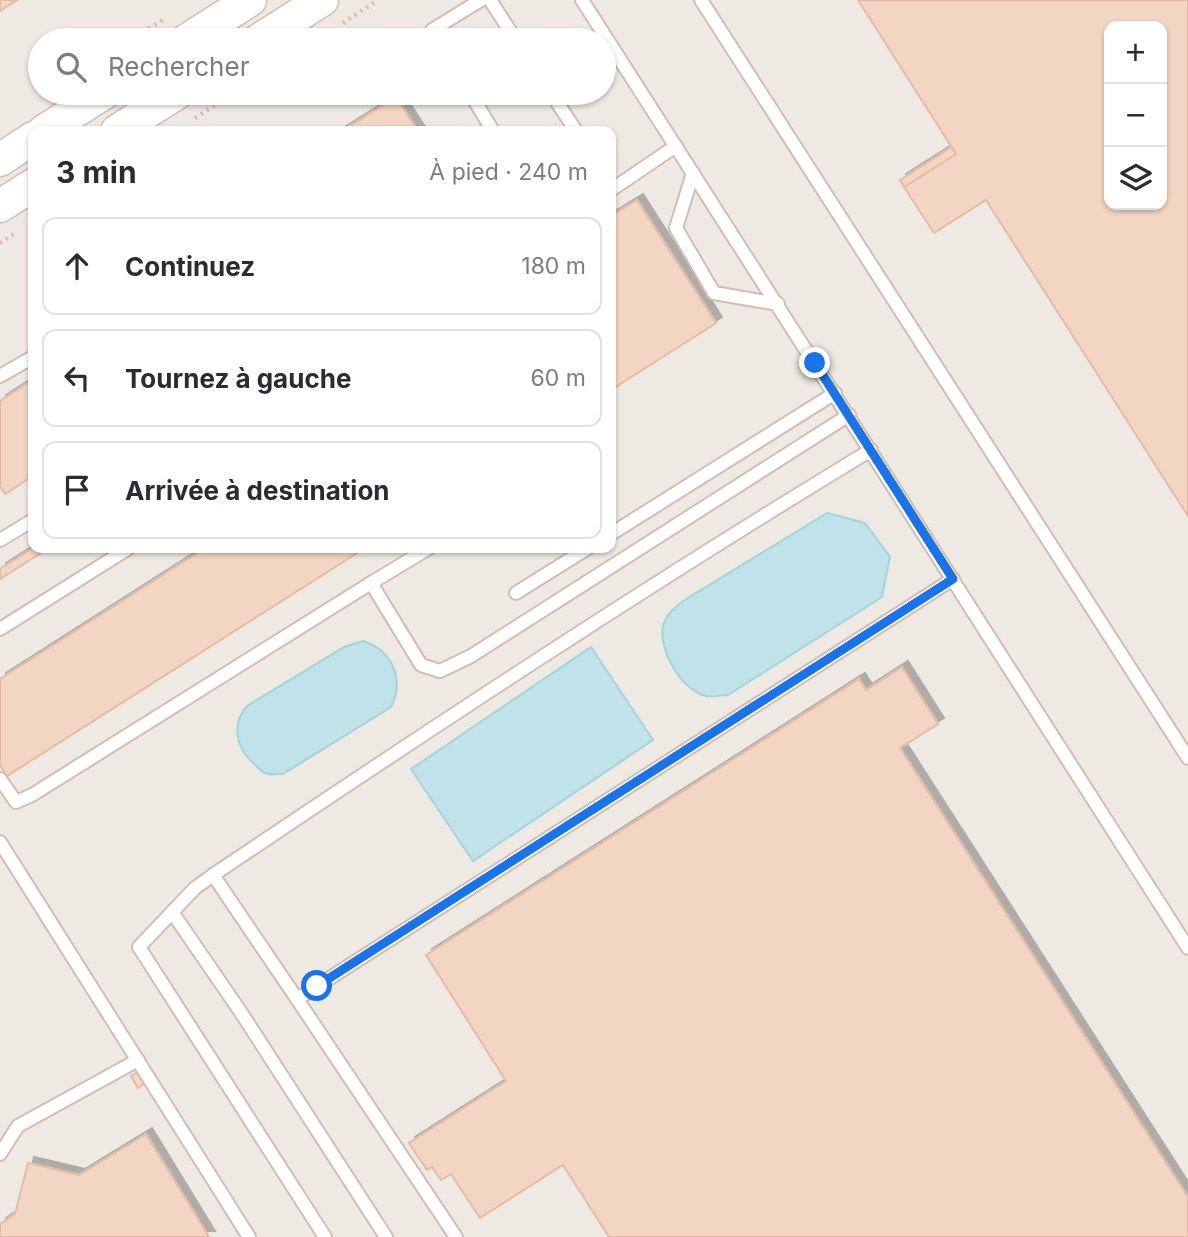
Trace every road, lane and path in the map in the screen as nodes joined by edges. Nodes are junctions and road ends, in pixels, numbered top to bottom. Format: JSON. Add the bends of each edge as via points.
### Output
{"nodes":[{"id":1,"x":250,"y":0,"type":"edge"},
{"id":2,"x":378,"y":0,"type":"edge"},
{"id":3,"x":481,"y":0,"type":"edge"},
{"id":4,"x":490,"y":0,"type":"edge"},
{"id":5,"x":582,"y":0,"type":"edge"},
{"id":6,"x":701,"y":0,"type":"edge"},
{"id":7,"x":329,"y":13,"type":"edge"},
{"id":8,"x":206,"y":28,"type":"edge"},
{"id":9,"x":290,"y":28,"type":"edge"},
{"id":10,"x":435,"y":28,"type":"edge"},
{"id":11,"x":508,"y":28,"type":"edge"},
{"id":12,"x":600,"y":28,"type":"edge"},
{"id":13,"x":616,"y":53,"type":"edge"},
{"id":14,"x":85,"y":105,"type":"edge"},
{"id":15,"x":158,"y":105,"type":"edge"},
{"id":16,"x":215,"y":105,"type":"edge"},
{"id":17,"x":477,"y":105,"type":"edge"},
{"id":18,"x":559,"y":105,"type":"edge"},
{"id":19,"x":184,"y":125,"type":"dead end"},
{"id":20,"x":52,"y":126,"type":"edge"},
{"id":21,"x":125,"y":126,"type":"edge"},
{"id":22,"x":490,"y":126,"type":"edge"},
{"id":23,"x":573,"y":126,"type":"edge"},
{"id":24,"x":28,"y":141,"type":"edge"},
{"id":25,"x":676,"y":146,"type":"junction"},
{"id":26,"x":0,"y":160,"type":"edge"},
{"id":27,"x":693,"y":173,"type":"junction"},
{"id":28,"x":616,"y":185,"type":"edge"},
{"id":29,"x":28,"y":188,"type":"edge"},
{"id":30,"x":0,"y":206,"type":"edge"},
{"id":31,"x":778,"y":304,"type":"junction"},
{"id":32,"x":28,"y":360,"type":"edge"},
{"id":33,"x":0,"y":376,"type":"edge"},
{"id":34,"x":835,"y":393,"type":"junction"},
{"id":35,"x":849,"y":415,"type":"junction"},
{"id":36,"x":871,"y":450,"type":"junction"},
{"id":37,"x":28,"y":523,"type":"edge"},
{"id":38,"x":616,"y":531,"type":"edge"},
{"id":39,"x":0,"y":540,"type":"edge"},
{"id":40,"x":121,"y":553,"type":"edge"},
{"id":41,"x":421,"y":553,"type":"edge"},
{"id":42,"x":581,"y":553,"type":"edge"},
{"id":43,"x":953,"y":579,"type":"junction"},
{"id":44,"x":371,"y":583,"type":"junction"},
{"id":45,"x":516,"y":593,"type":"dead end"},
{"id":46,"x":0,"y":629,"type":"edge"},
{"id":47,"x":1188,"y":758,"type":"edge"},
{"id":48,"x":0,"y":779,"type":"edge"},
{"id":49,"x":0,"y":842,"type":"edge"},
{"id":50,"x":213,"y":875,"type":"junction"},
{"id":51,"x":172,"y":912,"type":"junction"},
{"id":52,"x":1188,"y":948,"type":"edge"},
{"id":53,"x":297,"y":999,"type":"junction"},
{"id":54,"x":138,"y":1060,"type":"junction"},
{"id":55,"x":0,"y":1154,"type":"edge"},
{"id":56,"x":380,"y":1235,"type":"edge"},
{"id":57,"x":249,"y":1237,"type":"edge"},
{"id":58,"x":325,"y":1237,"type":"edge"},
{"id":59,"x":456,"y":1237,"type":"edge"}],
"edges":[{"from":1,"to":8,"type":"street"},
{"from":2,"to":7,"type":"path"},
{"from":3,"to":10,"type":"lane"},
{"from":4,"to":11,"type":"lane"},
{"from":5,"to":12,"type":"lane"},
{"from":6,"to":47,"type":"lane"},
{"from":7,"to":9,"type":"street"},
{"from":13,"to":25,"type":"lane"},
{"from":14,"to":20,"type":"street"},
{"from":15,"to":21,"type":"street"},
{"from":16,"to":19,"type":"path"},
{"from":17,"to":22,"type":"lane"},
{"from":18,"to":23,"type":"lane"},
{"from":24,"to":26,"type":"street"},
{"from":25,"to":27,"type":"lane"},
{"from":25,"to":28,"type":"lane"},
{"from":27,"to":31,"type":"lane"},
{"from":27,"to":31,"type":"lane","via":[[676,228],[714,293]]},
{"from":29,"to":30,"type":"street"},
{"from":31,"to":34,"type":"lane"},
{"from":32,"to":33,"type":"lane"},
{"from":34,"to":35,"type":"lane"},
{"from":34,"to":38,"type":"lane"},
{"from":35,"to":36,"type":"lane"},
{"from":35,"to":44,"type":"lane","via":[[471,656],[440,671],[421,665]]},
{"from":36,"to":43,"type":"lane"},
{"from":36,"to":50,"type":"lane","via":[[783,502]]},
{"from":37,"to":39,"type":"lane"},
{"from":40,"to":46,"type":"lane"},
{"from":41,"to":44,"type":"lane"},
{"from":42,"to":45,"type":"lane"},
{"from":43,"to":52,"type":"lane"},
{"from":43,"to":53,"type":"lane"},
{"from":44,"to":48,"type":"lane","via":[[32,795],[16,802]]},
{"from":49,"to":54,"type":"lane"},
{"from":50,"to":51,"type":"lane"},
{"from":50,"to":53,"type":"lane"},
{"from":51,"to":56,"type":"lane","via":[[242,1014]]},
{"from":51,"to":58,"type":"lane","via":[[139,947]]},
{"from":53,"to":59,"type":"lane"},
{"from":54,"to":55,"type":"lane","via":[[18,1126]]},
{"from":54,"to":57,"type":"lane"}]}
